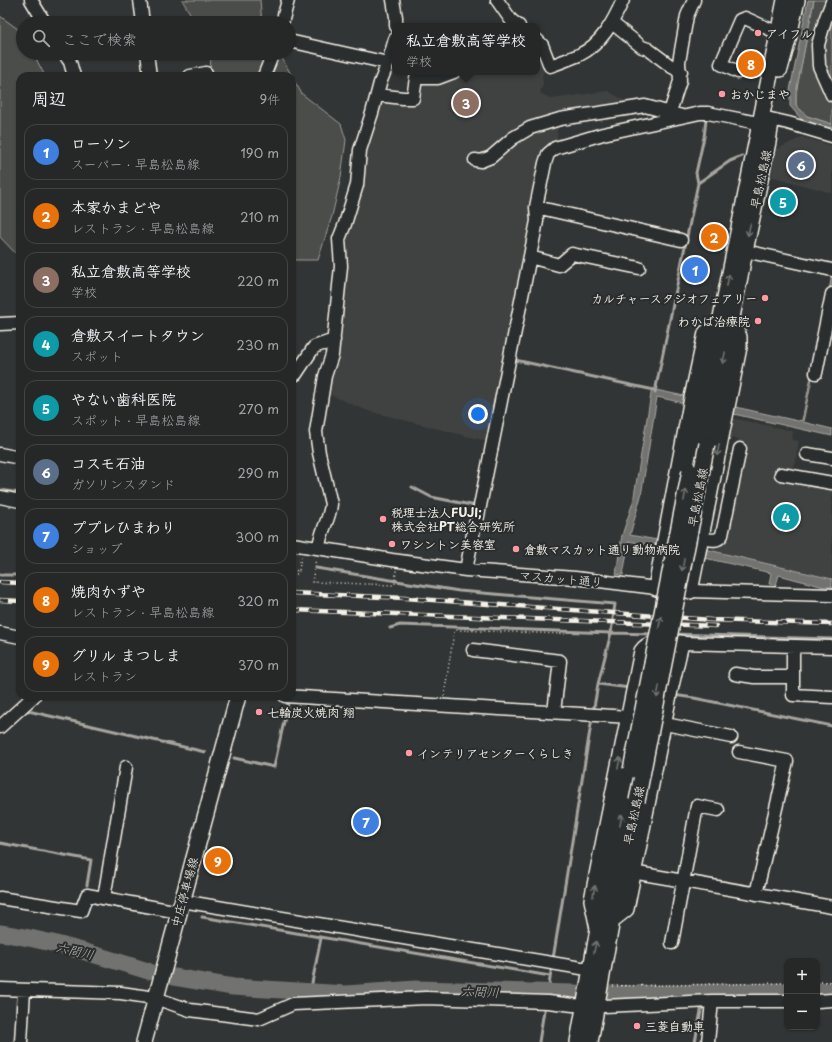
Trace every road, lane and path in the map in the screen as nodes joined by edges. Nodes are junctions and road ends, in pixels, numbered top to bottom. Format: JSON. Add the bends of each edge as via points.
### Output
{"nodes":[{"id":1,"x":140,"y":0,"type":"edge"},
{"id":2,"x":288,"y":0,"type":"edge"},
{"id":3,"x":393,"y":0,"type":"edge"},
{"id":4,"x":497,"y":0,"type":"edge"},
{"id":5,"x":623,"y":0,"type":"edge"},
{"id":6,"x":694,"y":0,"type":"edge"},
{"id":7,"x":785,"y":0,"type":"edge"},
{"id":8,"x":796,"y":0,"type":"edge"},
{"id":9,"x":37,"y":2,"type":"edge"},
{"id":10,"x":832,"y":2,"type":"edge"},
{"id":11,"x":42,"y":16,"type":"edge"},
{"id":12,"x":142,"y":16,"type":"edge"},
{"id":13,"x":284,"y":16,"type":"edge"},
{"id":14,"x":396,"y":23,"type":"edge"},
{"id":15,"x":515,"y":23,"type":"edge"},
{"id":16,"x":612,"y":23,"type":"junction"},
{"id":17,"x":778,"y":32,"type":"junction"},
{"id":18,"x":296,"y":43,"type":"edge"},
{"id":19,"x":540,"y":44,"type":"edge"},
{"id":20,"x":392,"y":49,"type":"edge"},
{"id":21,"x":69,"y":60,"type":"edge"},
{"id":22,"x":148,"y":60,"type":"edge"},
{"id":23,"x":270,"y":60,"type":"edge"},
{"id":24,"x":388,"y":63,"type":"junction"},
{"id":25,"x":73,"y":72,"type":"edge"},
{"id":26,"x":149,"y":72,"type":"edge"},
{"id":27,"x":266,"y":72,"type":"edge"},
{"id":28,"x":680,"y":72,"type":"junction"},
{"id":29,"x":738,"y":72,"type":"dead end"},
{"id":30,"x":446,"y":75,"type":"edge"},
{"id":31,"x":377,"y":95,"type":"junction"},
{"id":32,"x":832,"y":96,"type":"edge"},
{"id":33,"x":670,"y":112,"type":"junction"},
{"id":34,"x":684,"y":116,"type":"junction"},
{"id":35,"x":766,"y":121,"type":"junction"},
{"id":36,"x":832,"y":136,"type":"edge"},
{"id":37,"x":475,"y":160,"type":"dead end"},
{"id":38,"x":536,"y":207,"type":"junction"},
{"id":39,"x":681,"y":240,"type":"dead end"},
{"id":40,"x":745,"y":251,"type":"junction"},
{"id":41,"x":530,"y":257,"type":"junction"},
{"id":42,"x":639,"y":268,"type":"dead end"},
{"id":43,"x":832,"y":270,"type":"edge"},
{"id":44,"x":832,"y":294,"type":"edge"},
{"id":45,"x":726,"y":320,"type":"junction"},
{"id":46,"x":16,"y":323,"type":"edge"},
{"id":47,"x":0,"y":324,"type":"edge"},
{"id":48,"x":334,"y":340,"type":"junction"},
{"id":49,"x":816,"y":373,"type":"dead end"},
{"id":50,"x":296,"y":374,"type":"edge"},
{"id":51,"x":709,"y":405,"type":"junction"},
{"id":52,"x":740,"y":449,"type":"dead end"},
{"id":53,"x":0,"y":454,"type":"edge"},
{"id":54,"x":807,"y":454,"type":"dead end"},
{"id":55,"x":16,"y":457,"type":"edge"},
{"id":56,"x":832,"y":458,"type":"edge"},
{"id":57,"x":781,"y":474,"type":"dead end"},
{"id":58,"x":832,"y":484,"type":"edge"},
{"id":59,"x":0,"y":497,"type":"edge"},
{"id":60,"x":16,"y":500,"type":"edge"},
{"id":61,"x":296,"y":545,"type":"edge"},
{"id":62,"x":699,"y":548,"type":"junction"},
{"id":63,"x":318,"y":553,"type":"junction"},
{"id":64,"x":301,"y":556,"type":"dead end"},
{"id":65,"x":296,"y":570,"type":"edge"},
{"id":66,"x":396,"y":570,"type":"dead end"},
{"id":67,"x":466,"y":570,"type":"junction"},
{"id":68,"x":300,"y":571,"type":"junction"},
{"id":69,"x":296,"y":574,"type":"edge"},
{"id":70,"x":656,"y":588,"type":"junction"},
{"id":71,"x":690,"y":591,"type":"junction"},
{"id":72,"x":832,"y":595,"type":"edge"},
{"id":73,"x":0,"y":633,"type":"edge"},
{"id":74,"x":16,"y":636,"type":"edge"},
{"id":75,"x":682,"y":643,"type":"junction"},
{"id":76,"x":793,"y":646,"type":"junction"},
{"id":77,"x":832,"y":647,"type":"edge"},
{"id":78,"x":473,"y":650,"type":"dead end"},
{"id":79,"x":735,"y":674,"type":"dead end"},
{"id":80,"x":793,"y":677,"type":"junction"},
{"id":81,"x":296,"y":697,"type":"edge"},
{"id":82,"x":832,"y":697,"type":"edge"},
{"id":83,"x":30,"y":700,"type":"edge"},
{"id":84,"x":237,"y":700,"type":"edge"},
{"id":85,"x":554,"y":712,"type":"junction"},
{"id":86,"x":629,"y":717,"type":"junction"},
{"id":87,"x":663,"y":724,"type":"junction"},
{"id":88,"x":0,"y":727,"type":"edge"},
{"id":89,"x":731,"y":737,"type":"dead end"},
{"id":90,"x":739,"y":752,"type":"dead end"},
{"id":91,"x":126,"y":767,"type":"dead end"},
{"id":92,"x":718,"y":810,"type":"dead end"},
{"id":93,"x":632,"y":872,"type":"junction"},
{"id":94,"x":683,"y":881,"type":"junction"},
{"id":95,"x":756,"y":894,"type":"junction"},
{"id":96,"x":0,"y":898,"type":"edge"},
{"id":97,"x":104,"y":898,"type":"junction"},
{"id":98,"x":180,"y":906,"type":"junction"},
{"id":99,"x":832,"y":907,"type":"edge"},
{"id":100,"x":612,"y":920,"type":"junction"},
{"id":101,"x":598,"y":929,"type":"junction"},
{"id":102,"x":672,"y":943,"type":"dead end"},
{"id":103,"x":820,"y":982,"type":"edge"},
{"id":104,"x":832,"y":982,"type":"edge"},
{"id":105,"x":784,"y":983,"type":"edge"},
{"id":106,"x":0,"y":989,"type":"edge"},
{"id":107,"x":24,"y":990,"type":"junction"},
{"id":108,"x":595,"y":990,"type":"junction"},
{"id":109,"x":155,"y":998,"type":"junction"},
{"id":110,"x":832,"y":1000,"type":"edge"},
{"id":111,"x":784,"y":1001,"type":"edge"},
{"id":112,"x":820,"y":1001,"type":"edge"},
{"id":113,"x":712,"y":1002,"type":"junction"},
{"id":114,"x":21,"y":1042,"type":"edge"},
{"id":115,"x":144,"y":1042,"type":"edge"},
{"id":116,"x":578,"y":1042,"type":"edge"},
{"id":117,"x":590,"y":1042,"type":"edge"},
{"id":118,"x":708,"y":1042,"type":"edge"}],
"edges":[{"from":1,"to":12,"type":"street"},
{"from":2,"to":13,"type":"street"},
{"from":3,"to":14,"type":"street"},
{"from":4,"to":15,"type":"street"},
{"from":5,"to":16,"type":"street"},
{"from":6,"to":28,"type":"street","via":[[687,16],[679,62]]},
{"from":7,"to":17,"type":"main road","name":"早島松島線"},
{"from":8,"to":35,"type":"main road","name":"早島松島線"},
{"from":9,"to":11,"type":"street"},
{"from":10,"to":32,"type":"street","via":[[818,45],[819,66]]},
{"from":16,"to":19,"type":"street","via":[[592,46],[580,54],[550,66]]},
{"from":16,"to":28,"type":"street"},
{"from":17,"to":29,"type":"street","via":[[744,18],[740,20],[721,64]]},
{"from":17,"to":35,"type":"main road","name":"早島松島線"},
{"from":18,"to":24,"type":"street"},
{"from":20,"to":24,"type":"street"},
{"from":21,"to":25,"type":"street"},
{"from":22,"to":26,"type":"street"},
{"from":23,"to":27,"type":"street"},
{"from":24,"to":31,"type":"street"},
{"from":28,"to":33,"type":"street","via":[[679,86]]},
{"from":30,"to":31,"type":"street","via":[[438,78],[416,78],[413,98]]},
{"from":31,"to":48,"type":"street","via":[[360,150],[357,185],[339,239],[341,266]]},
{"from":33,"to":34,"type":"street"},
{"from":33,"to":37,"type":"street","via":[[645,106],[560,119],[530,128],[491,156],[481,161]]},
{"from":34,"to":35,"type":"street","via":[[708,112]]},
{"from":34,"to":38,"type":"street","via":[[603,134],[555,148],[548,154]]},
{"from":35,"to":36,"type":"street"},
{"from":35,"to":40,"type":"main road","name":"早島松島線","one_way":true},
{"from":45,"to":35,"type":"main road","name":"早島松島線","one_way":true},
{"from":38,"to":39,"type":"street"},
{"from":38,"to":41,"type":"street","via":[[537,221]]},
{"from":40,"to":43,"type":"street"},
{"from":40,"to":45,"type":"main road","name":"早島松島線"},
{"from":41,"to":42,"type":"street","via":[[559,264],[572,254]]},
{"from":41,"to":67,"type":"street"},
{"from":44,"to":49,"type":"street"},
{"from":45,"to":51,"type":"main road","name":"早島松島線"},
{"from":45,"to":51,"type":"main road","via":[[706,333]]},
{"from":46,"to":47,"type":"street"},
{"from":48,"to":50,"type":"street","via":[[314,347]]},
{"from":48,"to":63,"type":"street","via":[[316,432],[331,504],[319,540]]},
{"from":51,"to":62,"type":"main road","one_way":true},
{"from":51,"to":70,"type":"main road","via":[[664,545]]},
{"from":51,"to":100,"type":"main road","name":"早島松島線","one_way":true,"bridge":true,"via":[[707,444]]},
{"from":101,"to":51,"type":"main road","name":"早島松島線","one_way":true,"bridge":true,"via":[[690,471]]},
{"from":52,"to":62,"type":"street","via":[[722,535],[719,540]]},
{"from":53,"to":55,"type":"street"},
{"from":54,"to":56,"type":"street"},
{"from":57,"to":58,"type":"street"},
{"from":59,"to":60,"type":"street"},
{"from":61,"to":63,"type":"street","name":"マスカット通り"},
{"from":62,"to":71,"type":"main road"},
{"from":63,"to":66,"type":"path","via":[[312,582],[393,585]]},
{"from":63,"to":67,"type":"street","name":"マスカット通り"},
{"from":64,"to":68,"type":"path"},
{"from":65,"to":68,"type":"path"},
{"from":67,"to":70,"type":"street","name":"マスカット通り","via":[[575,578]]},
{"from":68,"to":69,"type":"path"},
{"from":70,"to":71,"type":"street","name":"マスカット通り"},
{"from":71,"to":72,"type":"street","name":"マスカット通り"},
{"from":73,"to":74,"type":"street"},
{"from":75,"to":76,"type":"street"},
{"from":75,"to":86,"type":"main road","via":[[645,646]]},
{"from":75,"to":87,"type":"main road"},
{"from":76,"to":77,"type":"street"},
{"from":76,"to":80,"type":"street"},
{"from":78,"to":85,"type":"street","via":[[560,661]]},
{"from":79,"to":80,"type":"street","via":[[754,677]]},
{"from":80,"to":82,"type":"street","via":[[793,695]]},
{"from":81,"to":85,"type":"street"},
{"from":83,"to":88,"type":"street"},
{"from":84,"to":98,"type":"main road","name":"中庄停車場線"},
{"from":85,"to":86,"type":"street"},
{"from":86,"to":87,"type":"street"},
{"from":101,"to":86,"type":"main road","one_way":true,"via":[[592,900]]},
{"from":87,"to":89,"type":"street"},
{"from":87,"to":93,"type":"main road"},
{"from":90,"to":95,"type":"street","via":[[787,761]]},
{"from":91,"to":97,"type":"street"},
{"from":92,"to":94,"type":"street","via":[[697,806]]},
{"from":93,"to":94,"type":"street"},
{"from":93,"to":100,"type":"main road","via":[[626,909]]},
{"from":94,"to":95,"type":"street"},
{"from":94,"to":102,"type":"street"},
{"from":95,"to":99,"type":"street"},
{"from":96,"to":97,"type":"street","via":[[81,911],[87,896]]},
{"from":97,"to":98,"type":"street"},
{"from":98,"to":108,"type":"street","via":[[553,964]]},
{"from":98,"to":109,"type":"main road","name":"中庄停車場線"},
{"from":100,"to":108,"type":"main road","name":"早島松島線"},
{"from":108,"to":101,"type":"main road","name":"早島松島線","one_way":true},
{"from":103,"to":104,"type":"path"},
{"from":105,"to":108,"type":"path"},
{"from":106,"to":107,"type":"street"},
{"from":107,"to":109,"type":"street","via":[[121,993]]},
{"from":107,"to":114,"type":"street"},
{"from":108,"to":109,"type":"street","via":[[545,1002],[426,998],[293,1004],[259,1019],[190,1010]]},
{"from":108,"to":113,"type":"street"},
{"from":108,"to":116,"type":"main road","name":"早島松島線"},
{"from":108,"to":117,"type":"main road","name":"早島松島線"},
{"from":109,"to":115,"type":"main road","name":"中庄停車場線"},
{"from":110,"to":112,"type":"street"},
{"from":111,"to":113,"type":"street"},
{"from":113,"to":118,"type":"street"}]}
